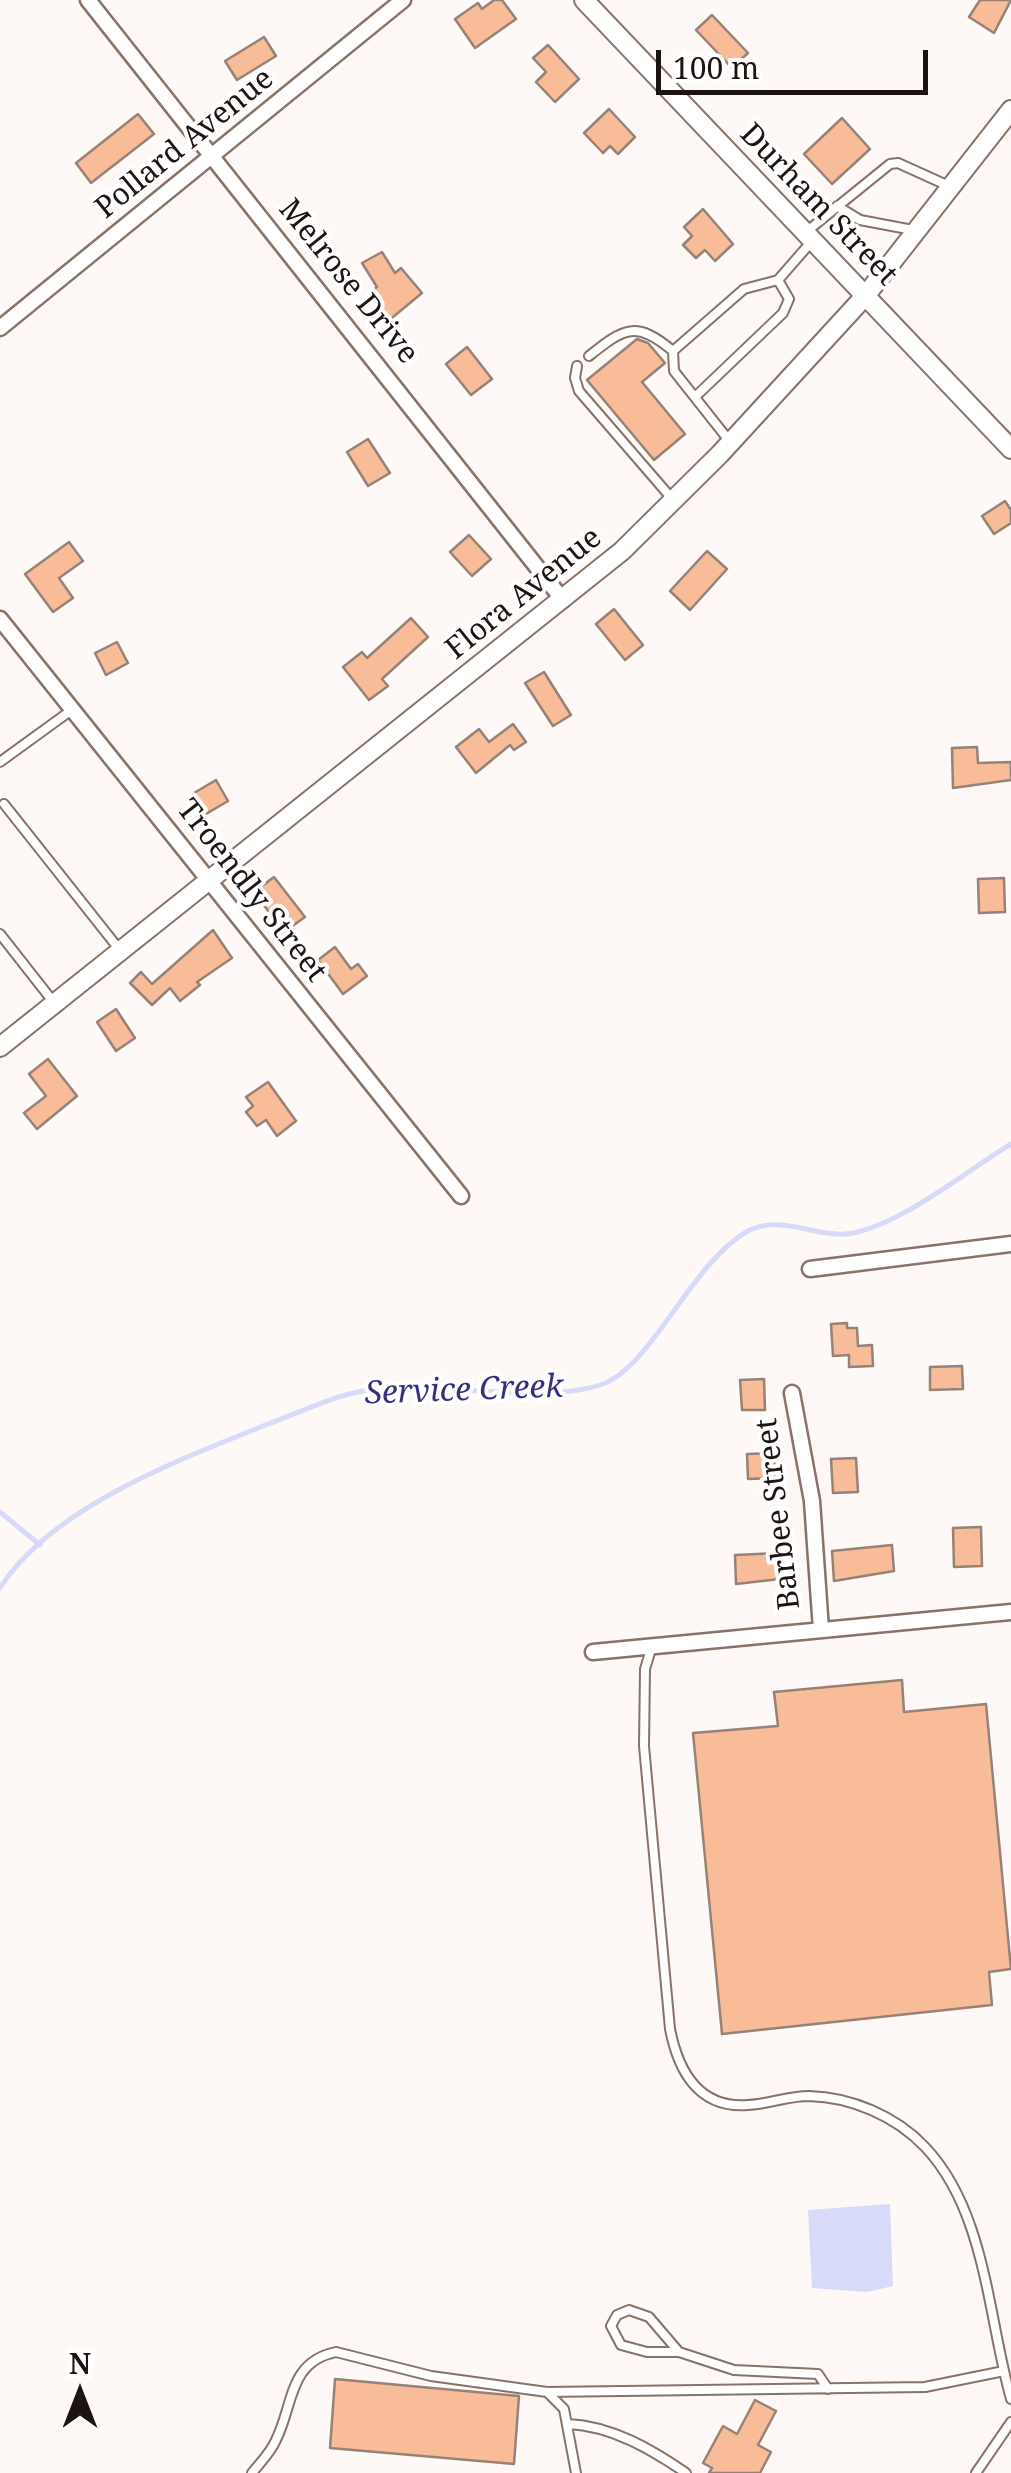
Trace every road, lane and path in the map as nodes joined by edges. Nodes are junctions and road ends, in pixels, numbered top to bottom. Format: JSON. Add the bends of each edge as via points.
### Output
{"nodes":[{"id":1,"x":88,"y":0,"type":"edge"},
{"id":2,"x":403,"y":0,"type":"edge"},
{"id":3,"x":584,"y":0,"type":"edge"},
{"id":4,"x":1011,"y":110,"type":"edge"},
{"id":5,"x":212,"y":157,"type":"junction"},
{"id":6,"x":951,"y":187,"type":"junction"},
{"id":7,"x":837,"y":206,"type":"junction"},
{"id":8,"x":916,"y":230,"type":"junction"},
{"id":9,"x":809,"y":236,"type":"junction"},
{"id":10,"x":778,"y":280,"type":"junction"},
{"id":11,"x":866,"y":295,"type":"junction"},
{"id":12,"x":0,"y":328,"type":"edge"},
{"id":13,"x":673,"y":351,"type":"junction"},
{"id":14,"x":589,"y":356,"type":"dead end"},
{"id":15,"x":578,"y":366,"type":"dead end"},
{"id":16,"x":695,"y":397,"type":"junction"},
{"id":17,"x":731,"y":443,"type":"junction"},
{"id":18,"x":1011,"y":448,"type":"edge"},
{"id":19,"x":674,"y":501,"type":"junction"},
{"id":20,"x":563,"y":600,"type":"junction"},
{"id":21,"x":0,"y":619,"type":"edge"},
{"id":22,"x":73,"y":709,"type":"junction"},
{"id":23,"x":0,"y":762,"type":"edge"},
{"id":24,"x":1,"y":803,"type":"edge"},
{"id":25,"x":208,"y":882,"type":"junction"},
{"id":26,"x":0,"y":934,"type":"edge"},
{"id":27,"x":121,"y":951,"type":"junction"},
{"id":28,"x":55,"y":1004,"type":"junction"},
{"id":29,"x":0,"y":1047,"type":"edge"},
{"id":30,"x":461,"y":1196,"type":"dead end"},
{"id":31,"x":1011,"y":1244,"type":"edge"},
{"id":32,"x":810,"y":1269,"type":"dead end"},
{"id":33,"x":792,"y":1392,"type":"dead end"},
{"id":34,"x":1011,"y":1612,"type":"edge"},
{"id":35,"x":821,"y":1630,"type":"junction"},
{"id":36,"x":652,"y":1646,"type":"junction"},
{"id":37,"x":593,"y":1652,"type":"dead end"},
{"id":38,"x":678,"y":2352,"type":"junction"},
{"id":39,"x":1004,"y":2371,"type":"junction"},
{"id":40,"x":828,"y":2389,"type":"junction"},
{"id":41,"x":547,"y":2392,"type":"junction"},
{"id":42,"x":1011,"y":2399,"type":"edge"},
{"id":43,"x":1011,"y":2422,"type":"edge"},
{"id":44,"x":568,"y":2424,"type":"junction"},
{"id":45,"x":252,"y":2473,"type":"edge"},
{"id":46,"x":576,"y":2473,"type":"edge"},
{"id":47,"x":686,"y":2473,"type":"edge"},
{"id":48,"x":976,"y":2473,"type":"edge"}],
"edges":[{"from":1,"to":5,"type":"street","name":"Melrose Drive"},
{"from":2,"to":5,"type":"street","name":"Pollard Avenue"},
{"from":3,"to":9,"type":"street","name":"Durham Street"},
{"from":4,"to":6,"type":"street","name":"Flora Avenue"},
{"from":5,"to":12,"type":"street","name":"Pollard Avenue"},
{"from":5,"to":20,"type":"street","name":"Melrose Drive"},
{"from":6,"to":7,"type":"lane","via":[[890,164]]},
{"from":6,"to":8,"type":"street","name":"Flora Avenue"},
{"from":7,"to":8,"type":"lane","via":[[878,226]]},
{"from":7,"to":9,"type":"lane"},
{"from":8,"to":11,"type":"street","name":"Flora Avenue"},
{"from":9,"to":10,"type":"lane"},
{"from":9,"to":11,"type":"street","name":"Durham Street"},
{"from":10,"to":13,"type":"lane","via":[[753,283]]},
{"from":10,"to":16,"type":"lane","via":[[788,299],[783,313]]},
{"from":11,"to":17,"type":"street","name":"Flora Avenue"},
{"from":11,"to":18,"type":"street","name":"Durham Street"},
{"from":13,"to":14,"type":"lane","via":[[644,330],[615,335]]},
{"from":13,"to":16,"type":"lane","via":[[674,371]]},
{"from":15,"to":19,"type":"lane","via":[[579,391]]},
{"from":16,"to":17,"type":"lane"},
{"from":17,"to":19,"type":"street","name":"Flora Avenue"},
{"from":19,"to":20,"type":"street","name":"Flora Avenue"},
{"from":20,"to":25,"type":"street","name":"Flora Avenue"},
{"from":21,"to":22,"type":"street","name":"Troendly Street"},
{"from":22,"to":23,"type":"lane"},
{"from":22,"to":25,"type":"street","name":"Troendly Street"},
{"from":24,"to":27,"type":"lane"},
{"from":25,"to":27,"type":"street","name":"Flora Avenue"},
{"from":25,"to":30,"type":"street","name":"Troendly Street"},
{"from":26,"to":28,"type":"lane"},
{"from":27,"to":28,"type":"street","name":"Flora Avenue"},
{"from":28,"to":29,"type":"street","name":"Flora Avenue"},
{"from":31,"to":32,"type":"street"},
{"from":33,"to":35,"type":"street","name":"Barbee Street","via":[[812,1501]]},
{"from":34,"to":35,"type":"street","name":"Barbee Street"},
{"from":35,"to":36,"type":"street","name":"Barbee Street"},
{"from":36,"to":37,"type":"street","name":"Barbee Street"},
{"from":36,"to":39,"type":"lane","via":[[645,1669],[644,1746],[679,2067],[713,2100],[750,2106],[808,2096],[838,2100],[880,2114],[917,2139],[960,2199]]},
{"from":38,"to":38,"type":"lane","via":[[621,2345],[611,2326],[628,2310],[649,2317]]},
{"from":38,"to":40,"type":"lane","via":[[734,2370],[818,2374]]},
{"from":39,"to":40,"type":"lane","via":[[924,2388]]},
{"from":39,"to":42,"type":"lane"},
{"from":40,"to":41,"type":"lane"},
{"from":41,"to":44,"type":"lane"},
{"from":41,"to":45,"type":"lane","via":[[323,2354],[299,2372],[276,2442]]},
{"from":43,"to":48,"type":"lane"},
{"from":44,"to":46,"type":"lane"},
{"from":44,"to":47,"type":"lane","via":[[596,2425]]}]}
